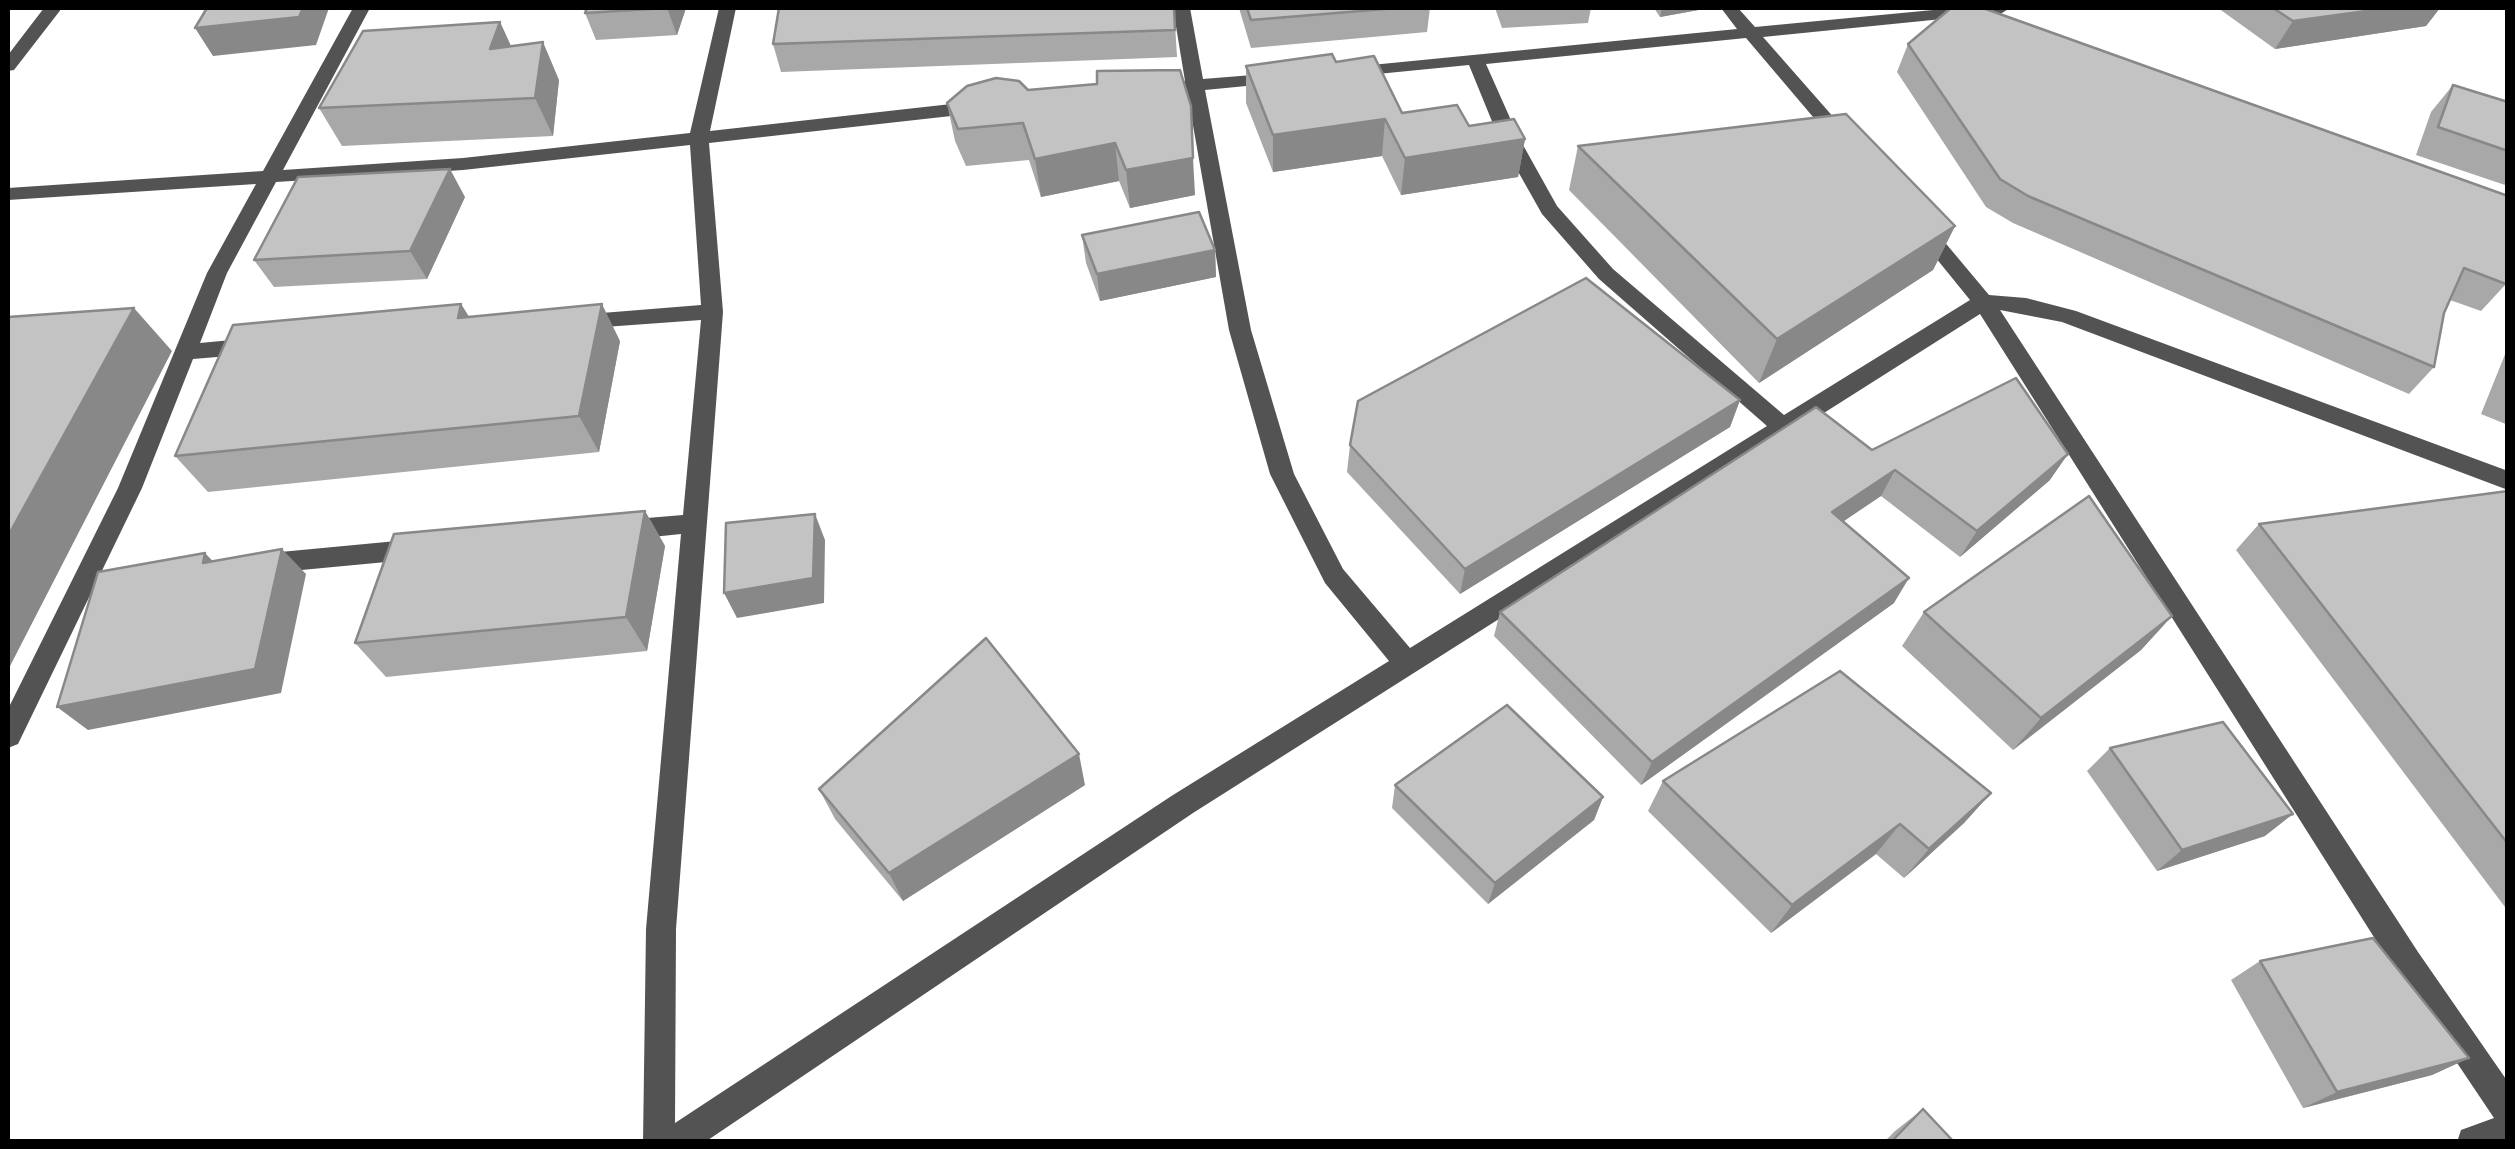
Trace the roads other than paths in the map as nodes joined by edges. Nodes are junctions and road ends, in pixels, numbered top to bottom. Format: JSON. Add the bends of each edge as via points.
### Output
{"nodes":[{"id":1,"x":53,"y":8,"type":"edge"},
{"id":2,"x":361,"y":8,"type":"edge"},
{"id":3,"x":727,"y":8,"type":"edge"},
{"id":4,"x":1181,"y":8,"type":"edge"},
{"id":5,"x":1729,"y":8,"type":"edge"},
{"id":6,"x":2002,"y":8,"type":"edge"},
{"id":7,"x":1936,"y":14,"type":"junction"},
{"id":8,"x":1992,"y":34,"type":"edge"},
{"id":9,"x":1752,"y":35,"type":"junction"},
{"id":10,"x":1476,"y":60,"type":"junction"},
{"id":11,"x":8,"y":66,"type":"edge"},
{"id":12,"x":1326,"y":73,"type":"edge"},
{"id":13,"x":1289,"y":76,"type":"edge"},
{"id":14,"x":1195,"y":84,"type":"junction"},
{"id":15,"x":1136,"y":91,"type":"edge"},
{"id":16,"x":997,"y":105,"type":"edge"},
{"id":17,"x":699,"y":136,"type":"junction"},
{"id":18,"x":1863,"y":162,"type":"edge"},
{"id":19,"x":267,"y":178,"type":"junction"},
{"id":20,"x":8,"y":194,"type":"edge"},
{"id":21,"x":1900,"y":205,"type":"edge"},
{"id":22,"x":1983,"y":302,"type":"junction"},
{"id":23,"x":712,"y":312,"type":"junction"},
{"id":24,"x":555,"y":324,"type":"edge"},
{"id":25,"x":281,"y":344,"type":"edge"},
{"id":26,"x":183,"y":352,"type":"junction"},
{"id":27,"x":1784,"y":428,"type":"junction"},
{"id":28,"x":2508,"y":482,"type":"edge"},
{"id":29,"x":693,"y":524,"type":"junction"},
{"id":30,"x":595,"y":533,"type":"edge"},
{"id":31,"x":438,"y":548,"type":"edge"},
{"id":32,"x":242,"y":566,"type":"edge"},
{"id":33,"x":124,"y":577,"type":"edge"},
{"id":34,"x":85,"y":580,"type":"junction"},
{"id":35,"x":1408,"y":665,"type":"junction"},
{"id":36,"x":8,"y":736,"type":"edge"},
{"id":37,"x":2508,"y":1111,"type":"edge"},
{"id":38,"x":2508,"y":1129,"type":"edge"},
{"id":39,"x":658,"y":1142,"type":"edge"},
{"id":40,"x":674,"y":1142,"type":"edge"},
{"id":41,"x":2473,"y":1142,"type":"edge"}],
"edges":[{"from":1,"to":11,"type":"street"},
{"from":2,"to":19,"type":"street"},
{"from":3,"to":17,"type":"street"},
{"from":4,"to":14,"type":"street"},
{"from":5,"to":9,"type":"street"},
{"from":6,"to":7,"type":"street"},
{"from":7,"to":8,"type":"street"},
{"from":7,"to":9,"type":"street"},
{"from":9,"to":10,"type":"street"},
{"from":9,"to":18,"type":"street"},
{"from":10,"to":12,"type":"street"},
{"from":10,"to":27,"type":"street","via":[[1549,209],[1606,274]]},
{"from":13,"to":14,"type":"street"},
{"from":14,"to":15,"type":"street"},
{"from":14,"to":35,"type":"street","via":[[1240,330],[1282,474],[1334,576]]},
{"from":16,"to":17,"type":"street"},
{"from":17,"to":19,"type":"street","via":[[464,164]]},
{"from":17,"to":23,"type":"street"},
{"from":19,"to":20,"type":"street"},
{"from":19,"to":26,"type":"street"},
{"from":21,"to":22,"type":"street"},
{"from":22,"to":27,"type":"street"},
{"from":22,"to":28,"type":"street","via":[[2026,304],[2068,316]]},
{"from":22,"to":37,"type":"street"},
{"from":23,"to":24,"type":"street"},
{"from":23,"to":29,"type":"street"},
{"from":25,"to":26,"type":"street"},
{"from":26,"to":34,"type":"street","via":[[130,488]]},
{"from":27,"to":35,"type":"street"},
{"from":29,"to":30,"type":"street"},
{"from":29,"to":39,"type":"street","via":[[661,929]]},
{"from":31,"to":32,"type":"street"},
{"from":33,"to":34,"type":"street"},
{"from":34,"to":36,"type":"street"},
{"from":35,"to":40,"type":"street","via":[[1183,804]]},
{"from":38,"to":41,"type":"street"}]}
